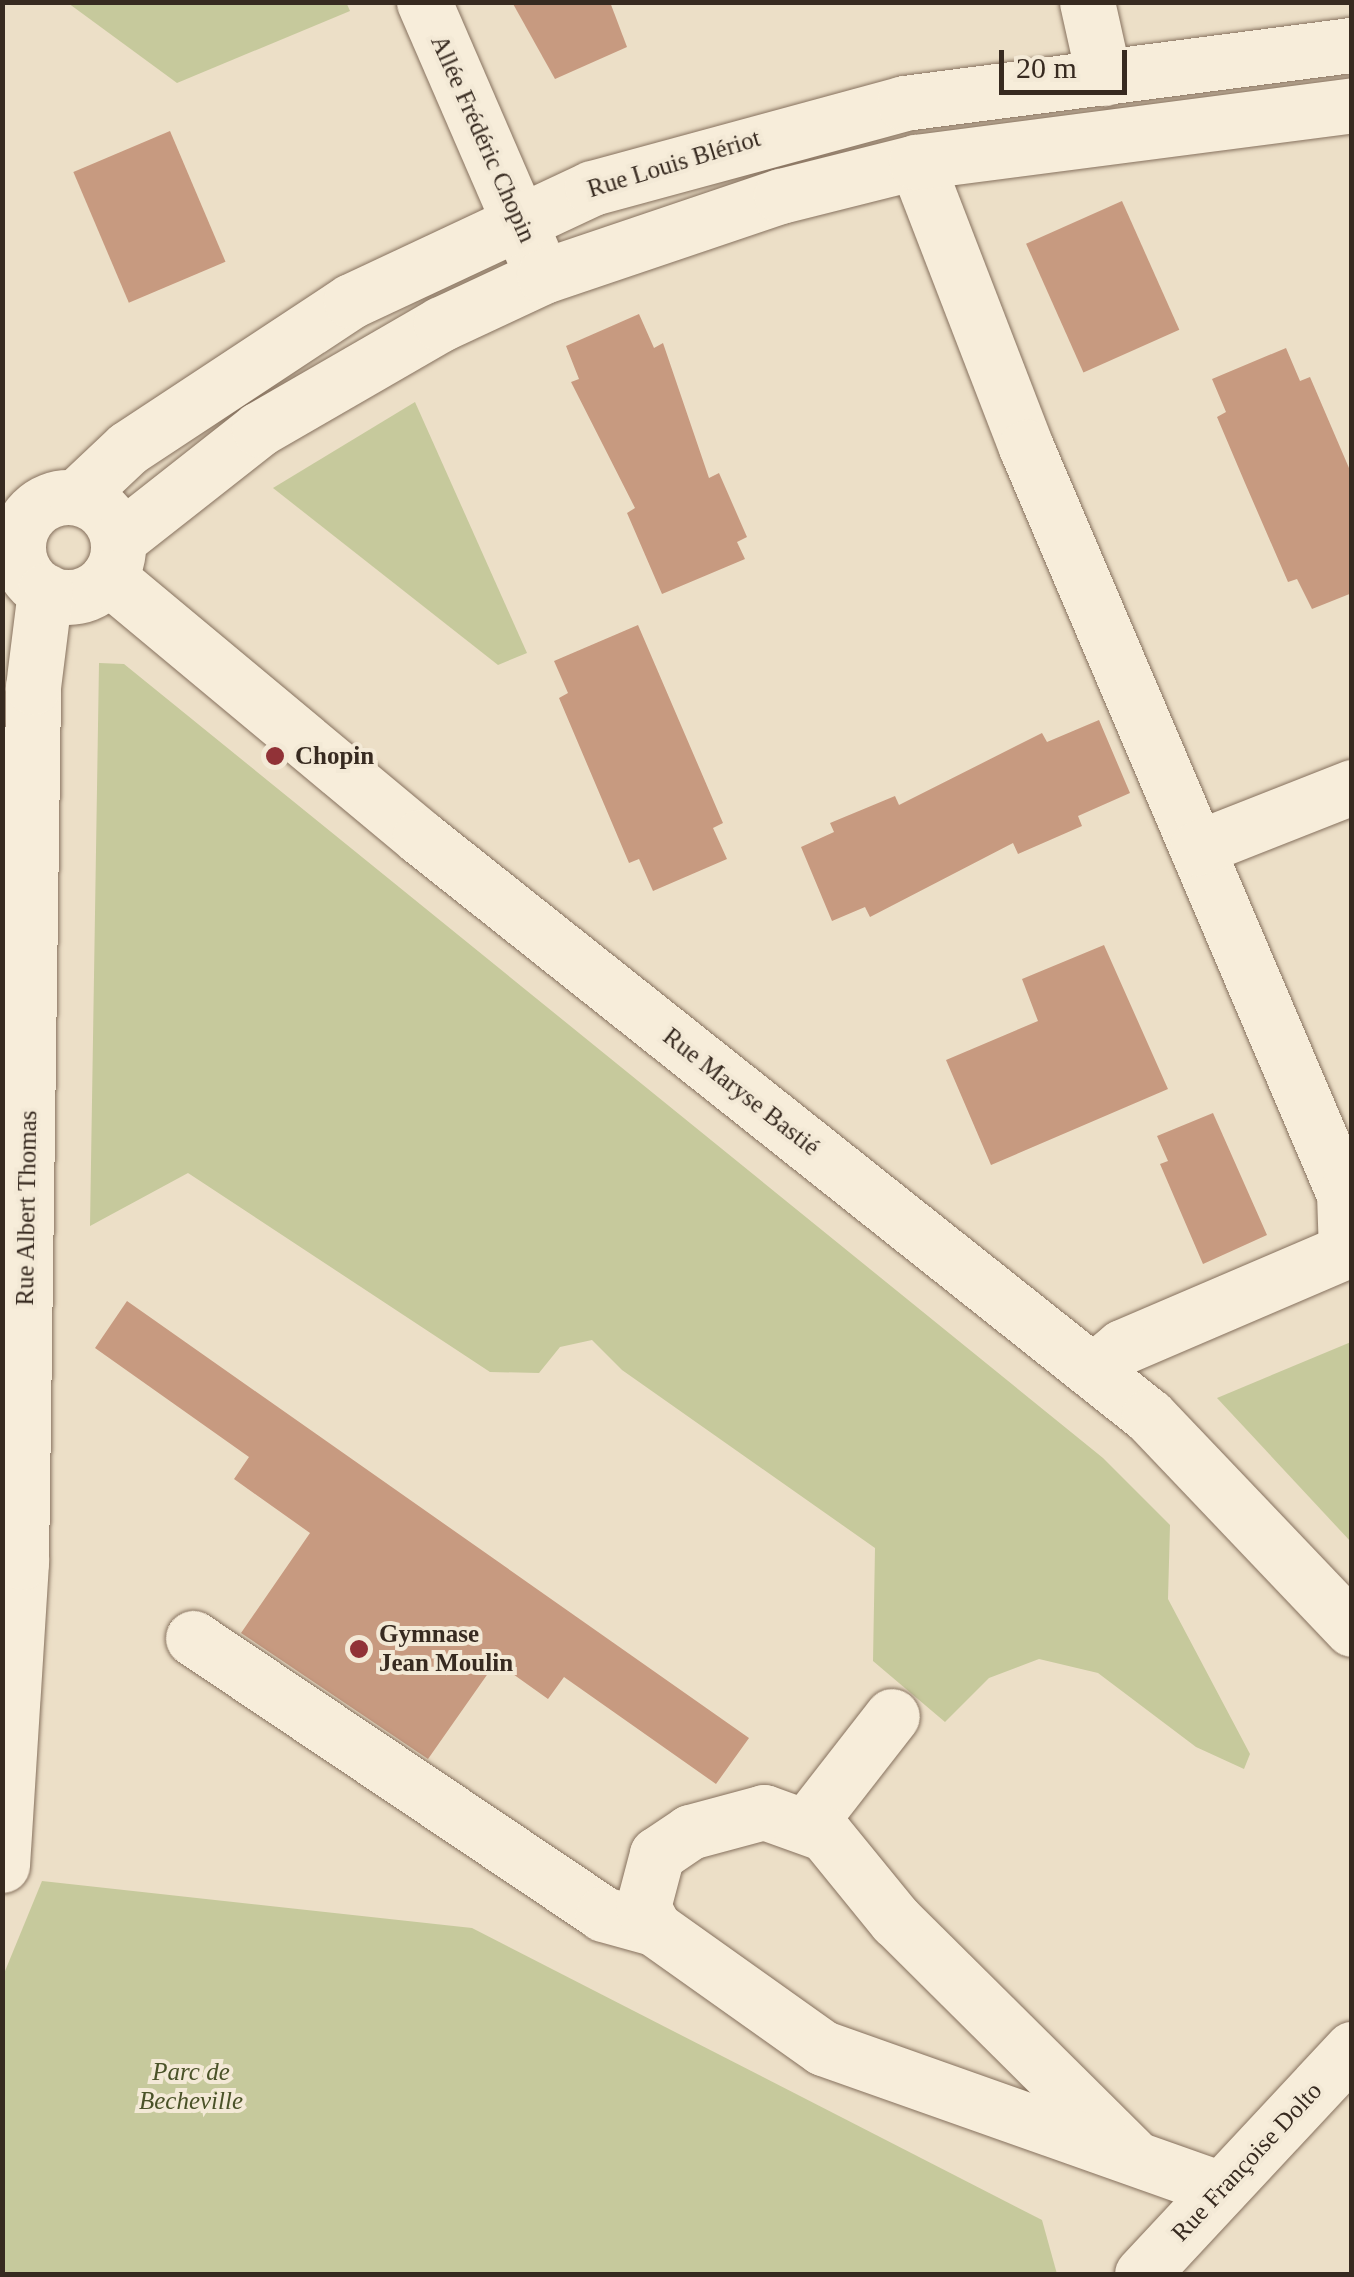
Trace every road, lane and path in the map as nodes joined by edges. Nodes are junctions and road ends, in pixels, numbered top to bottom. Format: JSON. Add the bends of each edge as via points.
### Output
{"nodes":[{"id":1,"x":424,"y":2,"type":"edge"},
{"id":2,"x":1087,"y":2,"type":"edge"},
{"id":3,"x":1352,"y":46,"type":"edge"},
{"id":4,"x":1104,"y":78,"type":"junction"},
{"id":5,"x":1352,"y":105,"type":"edge"},
{"id":6,"x":916,"y":162,"type":"junction"},
{"id":7,"x":516,"y":218,"type":"junction"},
{"id":8,"x":544,"y":276,"type":"junction"},
{"id":9,"x":30,"y":535,"type":"edge"},
{"id":10,"x":113,"y":559,"type":"junction"},
{"id":11,"x":1352,"y":787,"type":"edge"},
{"id":12,"x":1197,"y":848,"type":"junction"},
{"id":13,"x":15,"y":1029,"type":"edge"},
{"id":14,"x":1092,"y":1371,"type":"junction"},
{"id":15,"x":1352,"y":1629,"type":"edge"},
{"id":16,"x":193,"y":1638,"type":"dead end"},
{"id":17,"x":892,"y":1716,"type":"dead end"},
{"id":18,"x":807,"y":1825,"type":"junction"},
{"id":19,"x":2,"y":1864,"type":"edge"},
{"id":20,"x":654,"y":1928,"type":"junction"},
{"id":21,"x":1352,"y":2049,"type":"edge"},
{"id":22,"x":1130,"y":2153,"type":"junction"},
{"id":23,"x":1221,"y":2190,"type":"junction"},
{"id":24,"x":1142,"y":2274,"type":"edge"}],
"edges":[{"from":1,"to":7,"type":"street","name":"Allée Frédéric Chopin"},
{"from":2,"to":4,"type":"street"},
{"from":3,"to":4,"type":"street","name":"Rue Louis Blériot"},
{"from":4,"to":7,"type":"street","name":"Rue Louis Blériot","via":[[823,120]]},
{"from":5,"to":6,"type":"street"},
{"from":6,"to":8,"type":"street","via":[[781,196]]},
{"from":6,"to":12,"type":"street","via":[[1026,447]]},
{"from":7,"to":8,"type":"street","name":"Allée Frédéric Chopin"},
{"from":7,"to":9,"type":"street","name":"Rue Louis Blériot","via":[[351,301],[248,364],[128,448]]},
{"from":8,"to":10,"type":"street","via":[[258,430]]},
{"from":9,"to":10,"type":"street","name":"Rue Maryse Bastié","via":[[111,520]]},
{"from":9,"to":10,"type":"street","via":[[72,598]]},
{"from":9,"to":13,"type":"street","name":"Rue Albert Thomas","via":[[33,687]]},
{"from":10,"to":14,"type":"street","name":"Rue Maryse Bastié","via":[[406,826]]},
{"from":11,"to":12,"type":"street"},
{"from":12,"to":14,"type":"street","via":[[1344,1194],[1346,1251],[1122,1347]]},
{"from":13,"to":19,"type":"street","name":"Rue Albert Thomas","via":[[20,1562]]},
{"from":14,"to":15,"type":"street","name":"Rue Maryse Bastié","via":[[1149,1416]]},
{"from":16,"to":20,"type":"street","via":[[602,1914]]},
{"from":17,"to":18,"type":"street"},
{"from":18,"to":20,"type":"street","via":[[764,1812],[735,1816],[657,1854],[643,1907]]},
{"from":18,"to":22,"type":"street","via":[[825,1834],[896,1921]]},
{"from":20,"to":22,"type":"street","via":[[823,2048],[1029,2128]]},
{"from":21,"to":23,"type":"street","name":"Rue Françoise Dolto"},
{"from":22,"to":23,"type":"street"},
{"from":23,"to":24,"type":"street","name":"Rue Françoise Dolto"}]}
